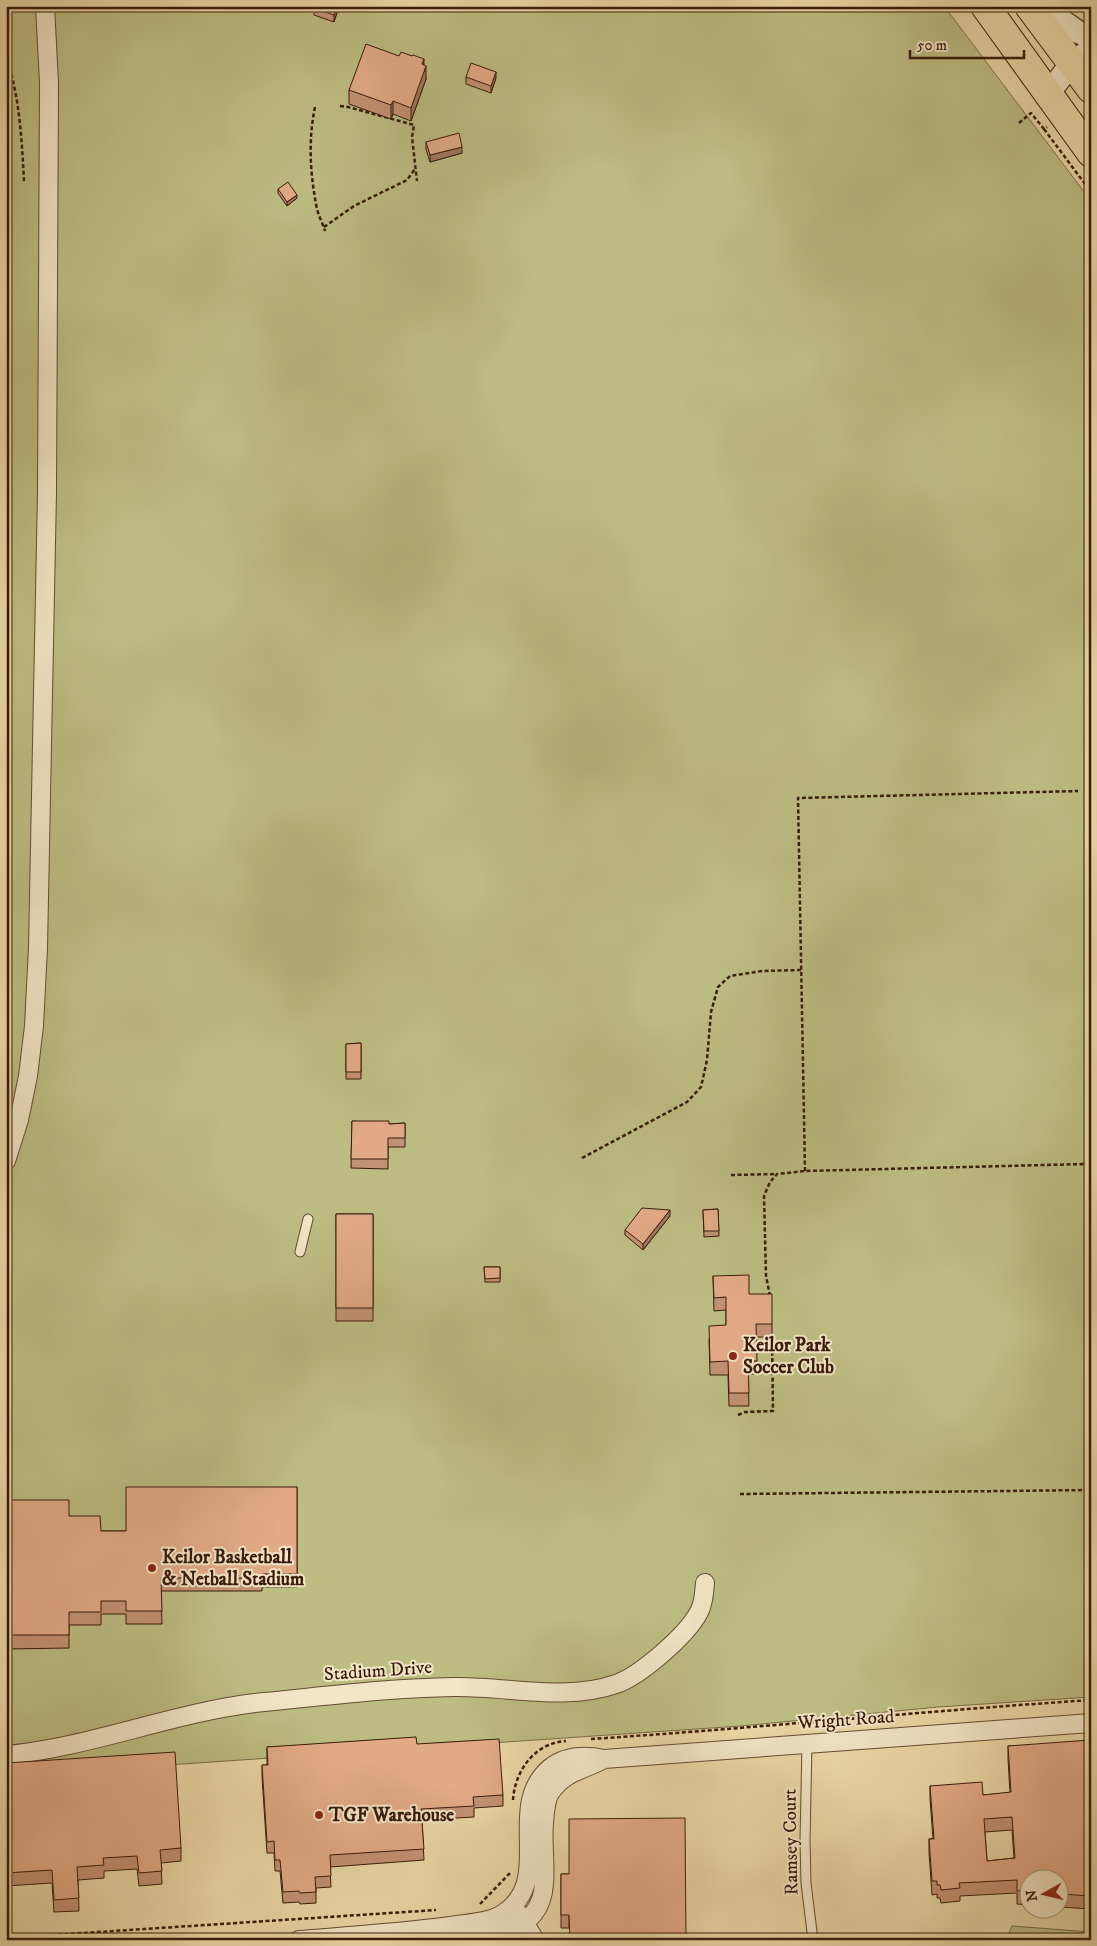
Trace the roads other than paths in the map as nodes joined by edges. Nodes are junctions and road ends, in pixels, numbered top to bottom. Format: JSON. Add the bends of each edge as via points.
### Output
{"nodes":[{"id":1,"x":45,"y":6,"type":"edge"},
{"id":2,"x":985,"y":6,"type":"edge"},
{"id":3,"x":1029,"y":6,"type":"edge"},
{"id":4,"x":1041,"y":6,"type":"edge"},
{"id":5,"x":1091,"y":37,"type":"edge"},
{"id":6,"x":1081,"y":56,"type":"edge"},
{"id":7,"x":1090,"y":87,"type":"edge"},
{"id":8,"x":1048,"y":94,"type":"junction"},
{"id":9,"x":1091,"y":153,"type":"edge"},
{"id":10,"x":6,"y":1161,"type":"edge"},
{"id":11,"x":308,"y":1219,"type":"dead end"},
{"id":12,"x":300,"y":1252,"type":"dead end"},
{"id":13,"x":705,"y":1583,"type":"dead end"},
{"id":14,"x":1091,"y":1724,"type":"edge"},
{"id":15,"x":807,"y":1744,"type":"junction"},
{"id":16,"x":6,"y":1755,"type":"edge"},
{"id":17,"x":604,"y":1759,"type":"junction"},
{"id":18,"x":513,"y":1906,"type":"junction"},
{"id":19,"x":518,"y":1930,"type":"edge"},
{"id":20,"x":401,"y":1933,"type":"junction"},
{"id":21,"x":299,"y":1940,"type":"edge"},
{"id":22,"x":534,"y":1940,"type":"edge"},
{"id":23,"x":813,"y":1940,"type":"edge"}],
"edges":[{"from":1,"to":10,"type":"street","via":[[49,83],[48,492],[38,948],[28,1076]]},
{"from":2,"to":8,"type":"main road"},
{"from":3,"to":6,"type":"main road"},
{"from":4,"to":5,"type":"street","via":[[1078,32]]},
{"from":6,"to":7,"type":"main road"},
{"from":6,"to":8,"type":"street"},
{"from":7,"to":8,"type":"street"},
{"from":8,"to":9,"type":"main road"},
{"from":11,"to":12,"type":"lane"},
{"from":13,"to":16,"type":"street","name":"Stadium Drive","via":[[700,1611],[690,1628],[634,1674],[603,1688],[563,1693],[418,1688],[260,1702],[44,1750]]},
{"from":14,"to":15,"type":"street","name":"Wright Road"},
{"from":15,"to":17,"type":"street","name":"Wright Road"},
{"from":15,"to":23,"type":"lane","name":"Ramsey Court","via":[[806,1883]]},
{"from":17,"to":18,"type":"street","name":"Wright Road","via":[[588,1756],[568,1759],[541,1776],[528,1814],[527,1880]]},
{"from":17,"to":19,"type":"street","name":"Wright Road","via":[[567,1775],[548,1796],[541,1899]]},
{"from":18,"to":19,"type":"street"},
{"from":18,"to":20,"type":"street","via":[[485,1920]]},
{"from":19,"to":20,"type":"street","via":[[470,1936]]},
{"from":19,"to":22,"type":"street"},
{"from":20,"to":21,"type":"street"}]}
